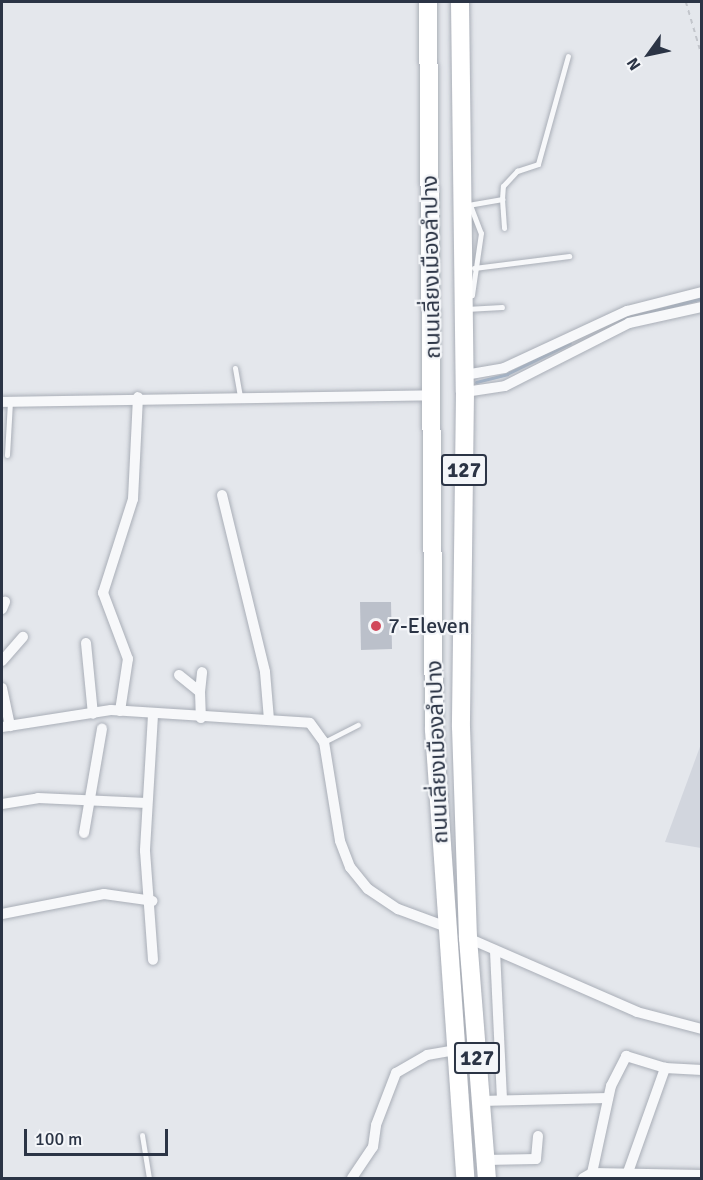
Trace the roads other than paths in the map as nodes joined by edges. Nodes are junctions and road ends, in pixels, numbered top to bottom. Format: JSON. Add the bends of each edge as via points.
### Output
{"nodes":[{"id":1,"x":428,"y":2,"type":"edge"},
{"id":2,"x":460,"y":2,"type":"edge"},
{"id":3,"x":568,"y":56,"type":"dead end"},
{"id":4,"x":462,"y":124,"type":"junction"},
{"id":5,"x":429,"y":125,"type":"junction"},
{"id":6,"x":502,"y":199,"type":"junction"},
{"id":7,"x":466,"y":205,"type":"junction"},
{"id":8,"x":504,"y":228,"type":"dead end"},
{"id":9,"x":569,"y":256,"type":"dead end"},
{"id":10,"x":470,"y":269,"type":"junction"},
{"id":11,"x":702,"y":292,"type":"edge"},
{"id":12,"x":502,"y":307,"type":"dead end"},
{"id":13,"x":702,"y":307,"type":"edge"},
{"id":14,"x":467,"y":309,"type":"junction"},
{"id":15,"x":627,"y":311,"type":"junction"},
{"id":16,"x":628,"y":323,"type":"junction"},
{"id":17,"x":568,"y":337,"type":"junction"},
{"id":18,"x":574,"y":351,"type":"junction"},
{"id":19,"x":235,"y":368,"type":"dead end"},
{"id":20,"x":465,"y":383,"type":"junction"},
{"id":21,"x":239,"y":392,"type":"junction"},
{"id":22,"x":432,"y":395,"type":"junction"},
{"id":23,"x":138,"y":397,"type":"junction"},
{"id":24,"x":6,"y":402,"type":"edge"},
{"id":25,"x":7,"y":454,"type":"dead end"},
{"id":26,"x":222,"y":495,"type":"dead end"},
{"id":27,"x":23,"y":636,"type":"dead end"},
{"id":28,"x":86,"y":643,"type":"dead end"},
{"id":29,"x":2,"y":661,"type":"edge"},
{"id":30,"x":202,"y":672,"type":"dead end"},
{"id":31,"x":179,"y":675,"type":"dead end"},
{"id":32,"x":2,"y":688,"type":"edge"},
{"id":33,"x":200,"y":692,"type":"junction"},
{"id":34,"x":120,"y":711,"type":"junction"},
{"id":35,"x":93,"y":714,"type":"junction"},
{"id":36,"x":153,"y":715,"type":"junction"},
{"id":37,"x":201,"y":718,"type":"junction"},
{"id":38,"x":269,"y":720,"type":"junction"},
{"id":39,"x":358,"y":725,"type":"dead end"},
{"id":40,"x":6,"y":727,"type":"edge"},
{"id":41,"x":102,"y":729,"type":"dead end"},
{"id":42,"x":324,"y":742,"type":"junction"},
{"id":43,"x":88,"y":800,"type":"junction"},
{"id":44,"x":147,"y":803,"type":"junction"},
{"id":45,"x":2,"y":804,"type":"edge"},
{"id":46,"x":84,"y":833,"type":"dead end"},
{"id":47,"x":153,"y":901,"type":"junction"},
{"id":48,"x":2,"y":914,"type":"edge"},
{"id":49,"x":444,"y":926,"type":"junction"},
{"id":50,"x":468,"y":938,"type":"junction"},
{"id":51,"x":495,"y":951,"type":"junction"},
{"id":52,"x":153,"y":960,"type":"dead end"},
{"id":53,"x":702,"y":1029,"type":"edge"},
{"id":54,"x":454,"y":1050,"type":"junction"},
{"id":55,"x":665,"y":1068,"type":"junction"},
{"id":56,"x":702,"y":1070,"type":"edge"},
{"id":57,"x":608,"y":1098,"type":"junction"},
{"id":58,"x":502,"y":1099,"type":"junction"},
{"id":59,"x":480,"y":1101,"type":"junction"},
{"id":60,"x":482,"y":1126,"type":"junction"},
{"id":61,"x":461,"y":1127,"type":"junction"},
{"id":62,"x":142,"y":1135,"type":"dead end"},
{"id":63,"x":538,"y":1136,"type":"dead end"},
{"id":64,"x":485,"y":1160,"type":"junction"},
{"id":65,"x":702,"y":1174,"type":"edge"},
{"id":66,"x":627,"y":1175,"type":"junction"},
{"id":67,"x":587,"y":1176,"type":"edge"},
{"id":68,"x":149,"y":1179,"type":"edge"},
{"id":69,"x":352,"y":1179,"type":"edge"},
{"id":70,"x":465,"y":1179,"type":"edge"},
{"id":71,"x":487,"y":1179,"type":"edge"}],
"edges":[{"from":1,"to":5,"type":"highway","name":"ถนนเลี่ยงเมืองลำปาง","number":"127"},
{"from":2,"to":4,"type":"highway","name":"ถนนเลี่ยงเมืองลำปาง","number":"127"},
{"from":3,"to":6,"type":"lane","via":[[538,164],[517,171],[503,186]]},
{"from":4,"to":5,"type":"highway"},
{"from":4,"to":7,"type":"highway","name":"ถนนเลี่ยงเมืองลำปาง","number":"127"},
{"from":5,"to":22,"type":"highway","name":"ถนนเลี่ยงเมืองลำปาง","number":"127"},
{"from":6,"to":7,"type":"lane"},
{"from":6,"to":8,"type":"lane"},
{"from":7,"to":10,"type":"highway","name":"ถนนเลี่ยงเมืองลำปาง","number":"127"},
{"from":9,"to":10,"type":"lane"},
{"from":10,"to":14,"type":"highway","name":"ถนนเลี่ยงเมืองลำปาง","number":"127"},
{"from":11,"to":15,"type":"street"},
{"from":12,"to":14,"type":"lane"},
{"from":13,"to":16,"type":"street"},
{"from":14,"to":20,"type":"highway","name":"ถนนเลี่ยงเมืองลำปาง","number":"127"},
{"from":15,"to":16,"type":"street"},
{"from":15,"to":17,"type":"street"},
{"from":16,"to":18,"type":"street"},
{"from":17,"to":18,"type":"street"},
{"from":17,"to":20,"type":"street"},
{"from":18,"to":20,"type":"street","via":[[505,386]]},
{"from":19,"to":21,"type":"lane"},
{"from":20,"to":50,"type":"highway","name":"ถนนเลี่ยงเมืองลำปาง","number":"127","via":[[461,727]]},
{"from":21,"to":22,"type":"street"},
{"from":21,"to":23,"type":"street"},
{"from":22,"to":49,"type":"highway","name":"ถนนเลี่ยงเมืองลำปาง","number":"127","via":[[434,730]]},
{"from":23,"to":24,"type":"street"},
{"from":23,"to":34,"type":"street","via":[[133,499],[104,593],[128,659]]},
{"from":24,"to":25,"type":"lane"},
{"from":26,"to":38,"type":"street","via":[[265,672]]},
{"from":27,"to":29,"type":"street"},
{"from":28,"to":35,"type":"street"},
{"from":30,"to":33,"type":"street"},
{"from":31,"to":33,"type":"street"},
{"from":32,"to":40,"type":"street"},
{"from":33,"to":37,"type":"street"},
{"from":34,"to":35,"type":"street"},
{"from":34,"to":36,"type":"street"},
{"from":35,"to":40,"type":"street"},
{"from":36,"to":37,"type":"street"},
{"from":36,"to":44,"type":"street"},
{"from":37,"to":38,"type":"street"},
{"from":38,"to":42,"type":"street","via":[[310,723]]},
{"from":39,"to":42,"type":"lane"},
{"from":41,"to":43,"type":"street"},
{"from":42,"to":49,"type":"street","via":[[340,841],[350,867],[368,889],[398,909]]},
{"from":43,"to":44,"type":"street"},
{"from":43,"to":45,"type":"street"},
{"from":43,"to":46,"type":"street"},
{"from":44,"to":47,"type":"street","via":[[145,851]]},
{"from":47,"to":48,"type":"street","via":[[104,894]]},
{"from":47,"to":52,"type":"street"},
{"from":49,"to":54,"type":"highway","name":"ถนนเลี่ยงเมืองลำปาง","number":"127"},
{"from":50,"to":51,"type":"street"},
{"from":50,"to":59,"type":"highway","name":"ถนนเลี่ยงเมืองลำปาง","number":"127"},
{"from":51,"to":53,"type":"street","via":[[637,1011]]},
{"from":51,"to":58,"type":"street"},
{"from":54,"to":61,"type":"highway","name":"ถนนเลี่ยงเมืองลำปาง","number":"127"},
{"from":54,"to":69,"type":"street","via":[[427,1055],[396,1073],[373,1147]]},
{"from":55,"to":56,"type":"street"},
{"from":55,"to":57,"type":"street","via":[[626,1056]]},
{"from":55,"to":66,"type":"street"},
{"from":57,"to":58,"type":"street"},
{"from":57,"to":67,"type":"street"},
{"from":58,"to":59,"type":"street"},
{"from":59,"to":60,"type":"highway","name":"ถนนเลี่ยงเมืองลำปาง","number":"127"},
{"from":60,"to":61,"type":"highway"},
{"from":60,"to":64,"type":"highway","name":"ถนนเลี่ยงเมืองลำปาง","number":"127"},
{"from":61,"to":70,"type":"highway","name":"ถนนเลี่ยงเมืองลำปาง","number":"127"},
{"from":62,"to":68,"type":"lane"},
{"from":63,"to":64,"type":"street","via":[[536,1159]]},
{"from":64,"to":71,"type":"highway","name":"ถนนเลี่ยงเมืองลำปาง","number":"127"},
{"from":65,"to":66,"type":"street"},
{"from":66,"to":67,"type":"street"}]}
